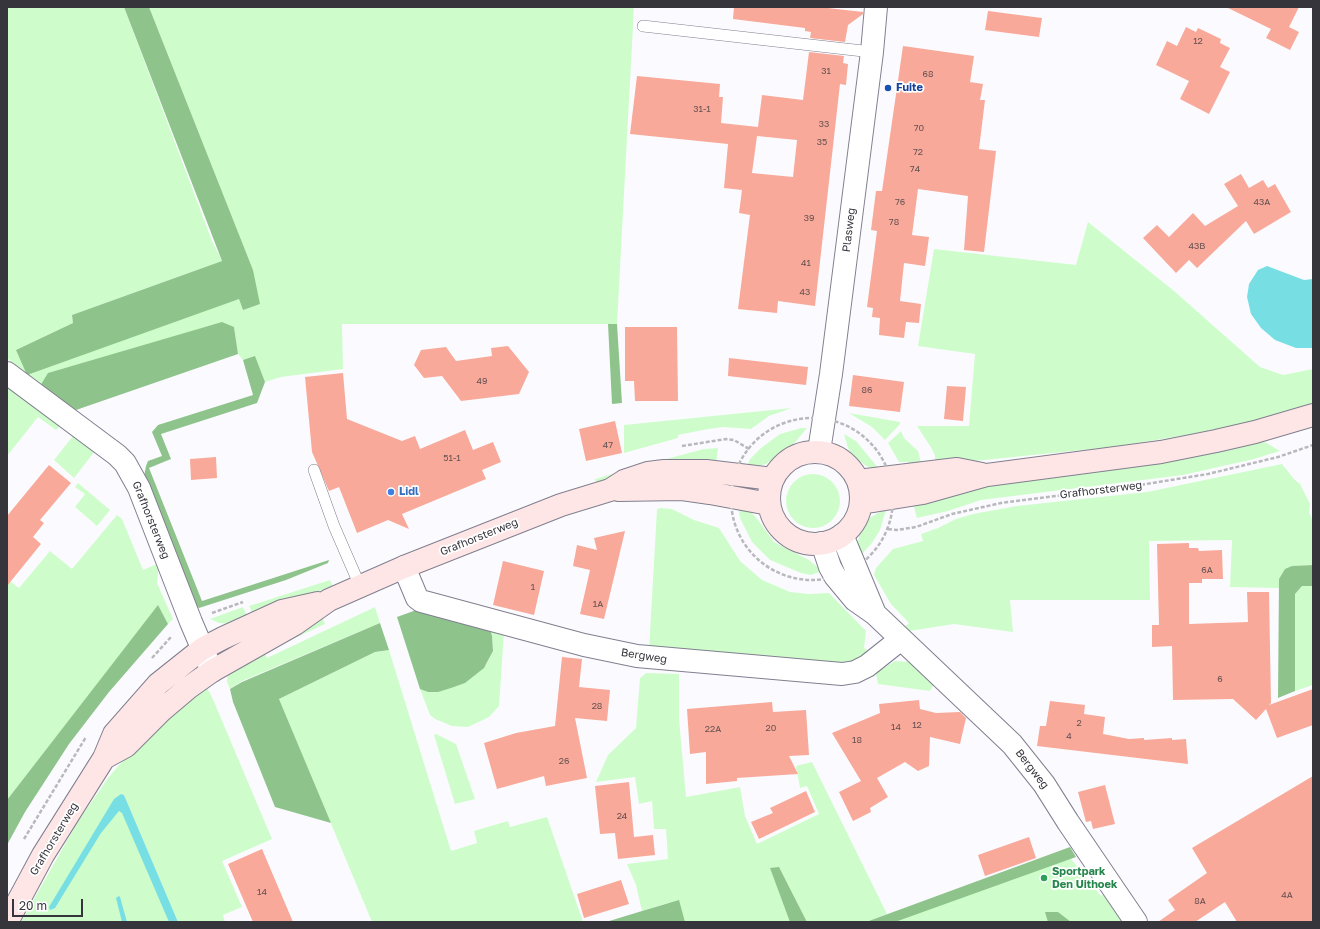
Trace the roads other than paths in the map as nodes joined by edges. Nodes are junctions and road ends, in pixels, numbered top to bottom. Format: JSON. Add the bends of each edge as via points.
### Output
{"nodes":[{"id":1,"x":876,"y":7,"type":"edge"},
{"id":2,"x":643,"y":26,"type":"dead end"},
{"id":3,"x":872,"y":52,"type":"junction"},
{"id":4,"x":7,"y":373,"type":"edge"},
{"id":5,"x":1313,"y":415,"type":"edge"},
{"id":6,"x":819,"y":452,"type":"junction"},
{"id":7,"x":314,"y":470,"type":"dead end"},
{"id":8,"x":988,"y":475,"type":"junction"},
{"id":9,"x":773,"y":479,"type":"junction"},
{"id":10,"x":858,"y":481,"type":"junction"},
{"id":11,"x":610,"y":490,"type":"junction"},
{"id":12,"x":861,"y":503,"type":"junction"},
{"id":13,"x":769,"y":504,"type":"junction"},
{"id":14,"x":832,"y":539,"type":"junction"},
{"id":15,"x":404,"y":567,"type":"junction"},
{"id":16,"x":360,"y":586,"type":"junction"},
{"id":17,"x":328,"y":600,"type":"junction"},
{"id":18,"x":875,"y":614,"type":"junction"},
{"id":19,"x":901,"y":639,"type":"junction"},
{"id":20,"x":202,"y":649,"type":"junction"},
{"id":21,"x":212,"y":671,"type":"junction"},
{"id":22,"x":104,"y":758,"type":"junction"},
{"id":23,"x":7,"y":922,"type":"edge"},
{"id":24,"x":1136,"y":922,"type":"edge"}],
"edges":[{"from":1,"to":3,"type":"street","name":"Plasweg"},
{"from":2,"to":3,"type":"lane"},
{"from":3,"to":6,"type":"street","name":"Plasweg"},
{"from":4,"to":20,"type":"street","name":"Grafhorsterweg","via":[[125,463],[139,488]]},
{"from":5,"to":8,"type":"main road","via":[[1255,432],[1161,452]]},
{"from":6,"to":9,"type":"main road","via":[[807,452],[787,461]]},
{"from":6,"to":10,"type":"main road","via":[[829,454],[847,464]]},
{"from":7,"to":16,"type":"lane","via":[[334,526]]},
{"from":8,"to":10,"type":"main road","via":[[958,469]]},
{"from":8,"to":12,"type":"main road","via":[[923,493]]},
{"from":9,"to":11,"type":"main road","name":"Grafhorsterweg","via":[[698,471],[659,472],[632,478]]},
{"from":9,"to":13,"type":"main road","via":[[768,496]]},
{"from":10,"to":12,"type":"main road"},
{"from":11,"to":13,"type":"main road","name":"Grafhorsterweg","via":[[682,489]]},
{"from":11,"to":15,"type":"main road","name":"Grafhorsterweg","via":[[561,505]]},
{"from":12,"to":14,"type":"main road","via":[[855,521]]},
{"from":13,"to":14,"type":"main road","via":[[777,524],[792,538],[812,544]]},
{"from":14,"to":18,"type":"street","name":"Bergweg"},
{"from":14,"to":18,"type":"street","name":"Bergweg","via":[[830,567],[835,576],[855,600]]},
{"from":15,"to":16,"type":"main road","name":"Grafhorsterweg"},
{"from":15,"to":19,"type":"street","name":"Bergweg","via":[[417,598],[421,601],[584,645],[637,656],[842,674],[855,672],[867,666]]},
{"from":16,"to":17,"type":"main road","name":"Grafhorsterweg"},
{"from":17,"to":20,"type":"main road","name":"Grafhorsterweg","via":[[282,611]]},
{"from":17,"to":21,"type":"main road","name":"Grafhorsterweg","via":[[295,624]]},
{"from":18,"to":19,"type":"street","name":"Bergweg"},
{"from":19,"to":24,"type":"street","name":"Bergweg","via":[[1012,744],[1044,784]]},
{"from":20,"to":21,"type":"street","name":"Grafhorsterweg"},
{"from":20,"to":22,"type":"main road","name":"Grafhorsterweg","via":[[158,684],[130,713],[114,734]]},
{"from":21,"to":22,"type":"main road","name":"Grafhorsterweg","via":[[162,710],[126,746]]},
{"from":22,"to":23,"type":"main road","name":"Grafhorsterweg","via":[[46,848]]}]}
